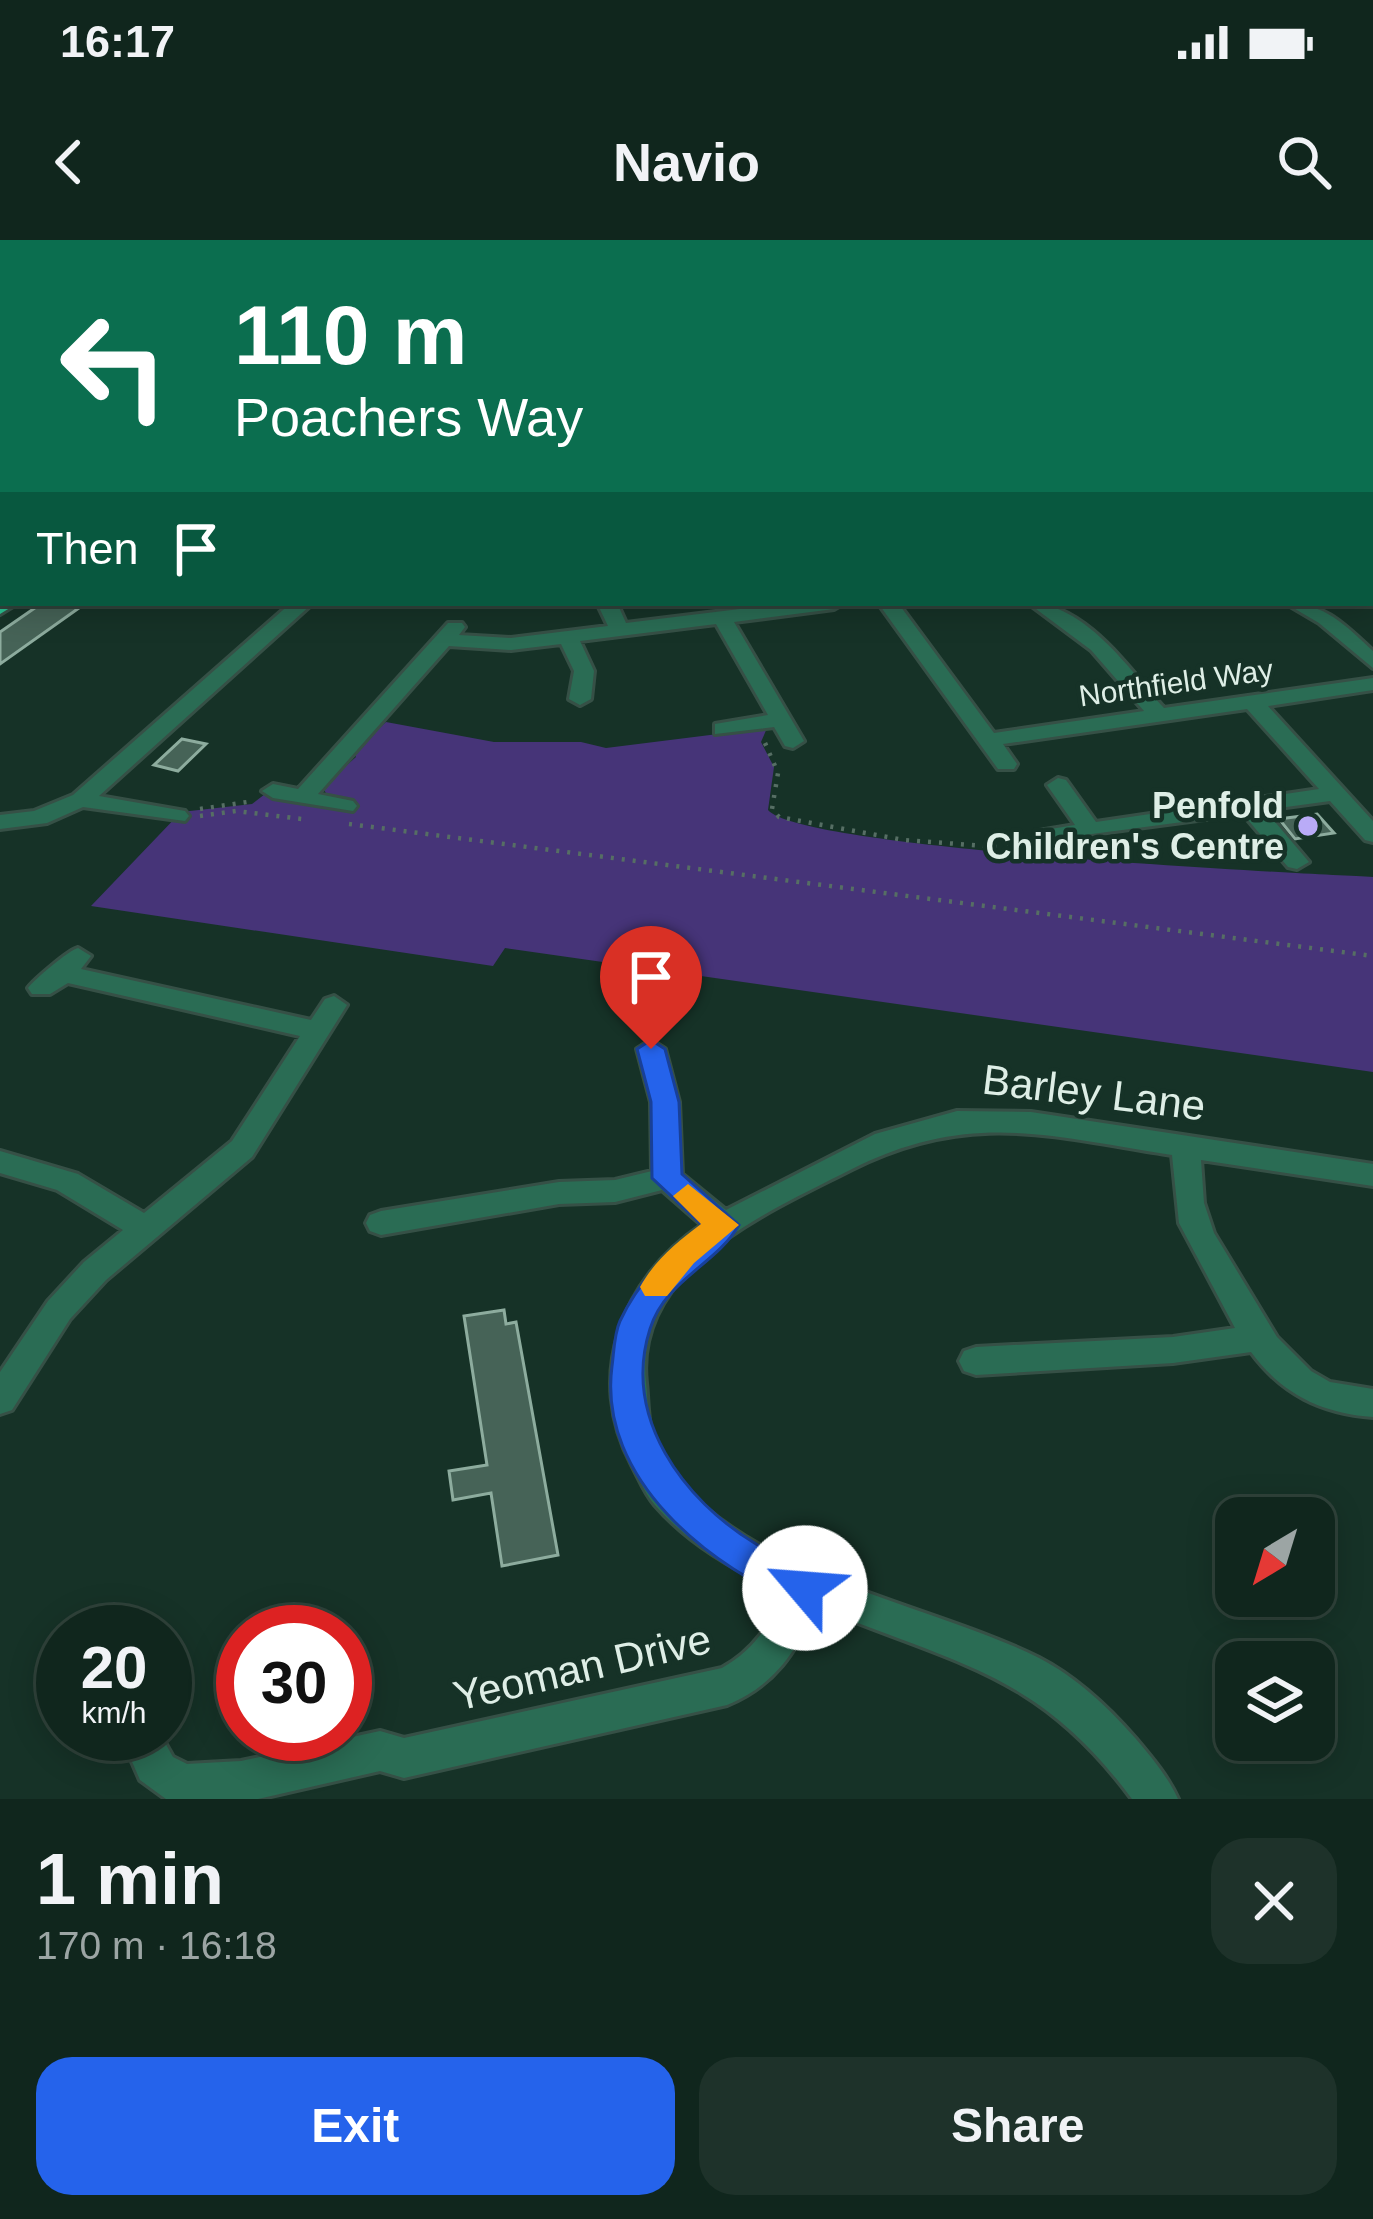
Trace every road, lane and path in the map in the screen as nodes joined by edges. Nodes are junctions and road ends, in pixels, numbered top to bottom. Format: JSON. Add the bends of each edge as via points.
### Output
{"nodes":[{"id":1,"x":301,"y":606,"type":"edge"},
{"id":2,"x":608,"y":606,"type":"edge"},
{"id":3,"x":812,"y":606,"type":"edge"},
{"id":4,"x":890,"y":606,"type":"edge"},
{"id":5,"x":1042,"y":606,"type":"edge"},
{"id":6,"x":1303,"y":606,"type":"edge"},
{"id":7,"x":722,"y":618,"type":"junction"},
{"id":8,"x":620,"y":631,"type":"junction"},
{"id":9,"x":568,"y":637,"type":"junction"},
{"id":10,"x":1373,"y":662,"type":"edge"},
{"id":11,"x":1373,"y":684,"type":"edge"},
{"id":12,"x":580,"y":699,"type":"dead end"},
{"id":13,"x":1254,"y":703,"type":"junction"},
{"id":14,"x":1160,"y":716,"type":"junction"},
{"id":15,"x":780,"y":720,"type":"junction"},
{"id":16,"x":722,"y":729,"type":"dead end"},
{"id":17,"x":988,"y":740,"type":"junction"},
{"id":18,"x":793,"y":741,"type":"dead end"},
{"id":19,"x":1006,"y":764,"type":"dead end"},
{"id":20,"x":1058,"y":785,"type":"dead end"},
{"id":21,"x":272,"y":791,"type":"joint"},
{"id":22,"x":1336,"y":794,"type":"junction"},
{"id":23,"x":303,"y":797,"type":"junction"},
{"id":24,"x":81,"y":800,"type":"junction"},
{"id":25,"x":1250,"y":806,"type":"junction"},
{"id":26,"x":184,"y":813,"type":"junction"},
{"id":27,"x":342,"y":815,"type":"joint"},
{"id":28,"x":315,"y":820,"type":"dead end"},
{"id":29,"x":0,"y":822,"type":"edge"},
{"id":30,"x":1090,"y":830,"type":"junction"},
{"id":31,"x":1373,"y":835,"type":"edge"},
{"id":32,"x":1047,"y":836,"type":"joint"},
{"id":33,"x":1298,"y":862,"type":"dead end"},
{"id":34,"x":1373,"y":956,"type":"edge"},
{"id":35,"x":61,"y":973,"type":"dead end"},
{"id":36,"x":651,"y":1049,"type":"dead end"},
{"id":37,"x":1186,"y":1147,"type":"junction"},
{"id":38,"x":0,"y":1162,"type":"edge"},
{"id":39,"x":1373,"y":1175,"type":"edge"},
{"id":40,"x":667,"y":1178,"type":"junction"},
{"id":41,"x":381,"y":1223,"type":"dead end"},
{"id":42,"x":723,"y":1225,"type":"junction"},
{"id":43,"x":142,"y":1227,"type":"junction"},
{"id":44,"x":1256,"y":1338,"type":"junction"},
{"id":45,"x":976,"y":1360,"type":"dead end"},
{"id":46,"x":0,"y":1400,"type":"edge"},
{"id":47,"x":1373,"y":1403,"type":"edge"},
{"id":48,"x":805,"y":1588,"type":"junction"},
{"id":49,"x":152,"y":1761,"type":"edge"},
{"id":50,"x":1157,"y":1799,"type":"edge"}],
"edges":[{"from":1,"to":24,"type":"street"},
{"from":2,"to":8,"type":"street"},
{"from":3,"to":7,"type":"street"},
{"from":4,"to":17,"type":"street"},
{"from":5,"to":14,"type":"street","via":[[1098,646]]},
{"from":6,"to":10,"type":"street"},
{"from":7,"to":8,"type":"street"},
{"from":7,"to":15,"type":"street"},
{"from":8,"to":9,"type":"street"},
{"from":9,"to":12,"type":"street","via":[[584,671]]},
{"from":9,"to":23,"type":"street","via":[[497,645],[451,632]]},
{"from":11,"to":13,"type":"street","name":"Northfield Way"},
{"from":13,"to":14,"type":"street","name":"Northfield Way"},
{"from":13,"to":22,"type":"street"},
{"from":14,"to":17,"type":"street","name":"Northfield Way"},
{"from":15,"to":16,"type":"street"},
{"from":15,"to":18,"type":"street"},
{"from":15,"to":32,"type":"path","via":[[764,739],[778,773],[772,809],[779,817],[904,840],[1014,848],[1048,846]]},
{"from":17,"to":19,"type":"street"},
{"from":20,"to":30,"type":"street"},
{"from":21,"to":23,"type":"street"},
{"from":21,"to":26,"type":"path"},
{"from":22,"to":25,"type":"street"},
{"from":22,"to":31,"type":"street"},
{"from":23,"to":27,"type":"street"},
{"from":24,"to":26,"type":"street"},
{"from":24,"to":29,"type":"street","via":[[39,818]]},
{"from":25,"to":30,"type":"street"},
{"from":25,"to":33,"type":"street"},
{"from":26,"to":28,"type":"path"},
{"from":27,"to":34,"type":"path"},
{"from":30,"to":32,"type":"street"},
{"from":35,"to":43,"type":"street","via":[[324,1018],[242,1149]]},
{"from":36,"to":40,"type":"street","via":[[665,1102]]},
{"from":37,"to":39,"type":"street","name":"Barley Lane"},
{"from":37,"to":42,"type":"street","name":"Barley Lane","via":[[1008,1120],[936,1125],[875,1144]]},
{"from":37,"to":44,"type":"street","via":[[1197,1233]]},
{"from":38,"to":43,"type":"street","via":[[67,1182]]},
{"from":40,"to":41,"type":"street"},
{"from":40,"to":42,"type":"street"},
{"from":42,"to":48,"type":"street","name":"Barley Lane","via":[[666,1273],[634,1327],[626,1392],[633,1426],[683,1507],[740,1555]]},
{"from":43,"to":46,"type":"street","via":[[59,1310]]},
{"from":44,"to":45,"type":"street"},
{"from":44,"to":47,"type":"street","via":[[1313,1392]]},
{"from":48,"to":49,"type":"street","name":"Yeoman Drive","via":[[775,1652],[727,1686],[404,1758],[380,1751],[201,1788],[170,1780]]},
{"from":48,"to":50,"type":"street","name":"Barley Lane","via":[[964,1641],[1029,1673],[1104,1732]]}]}
